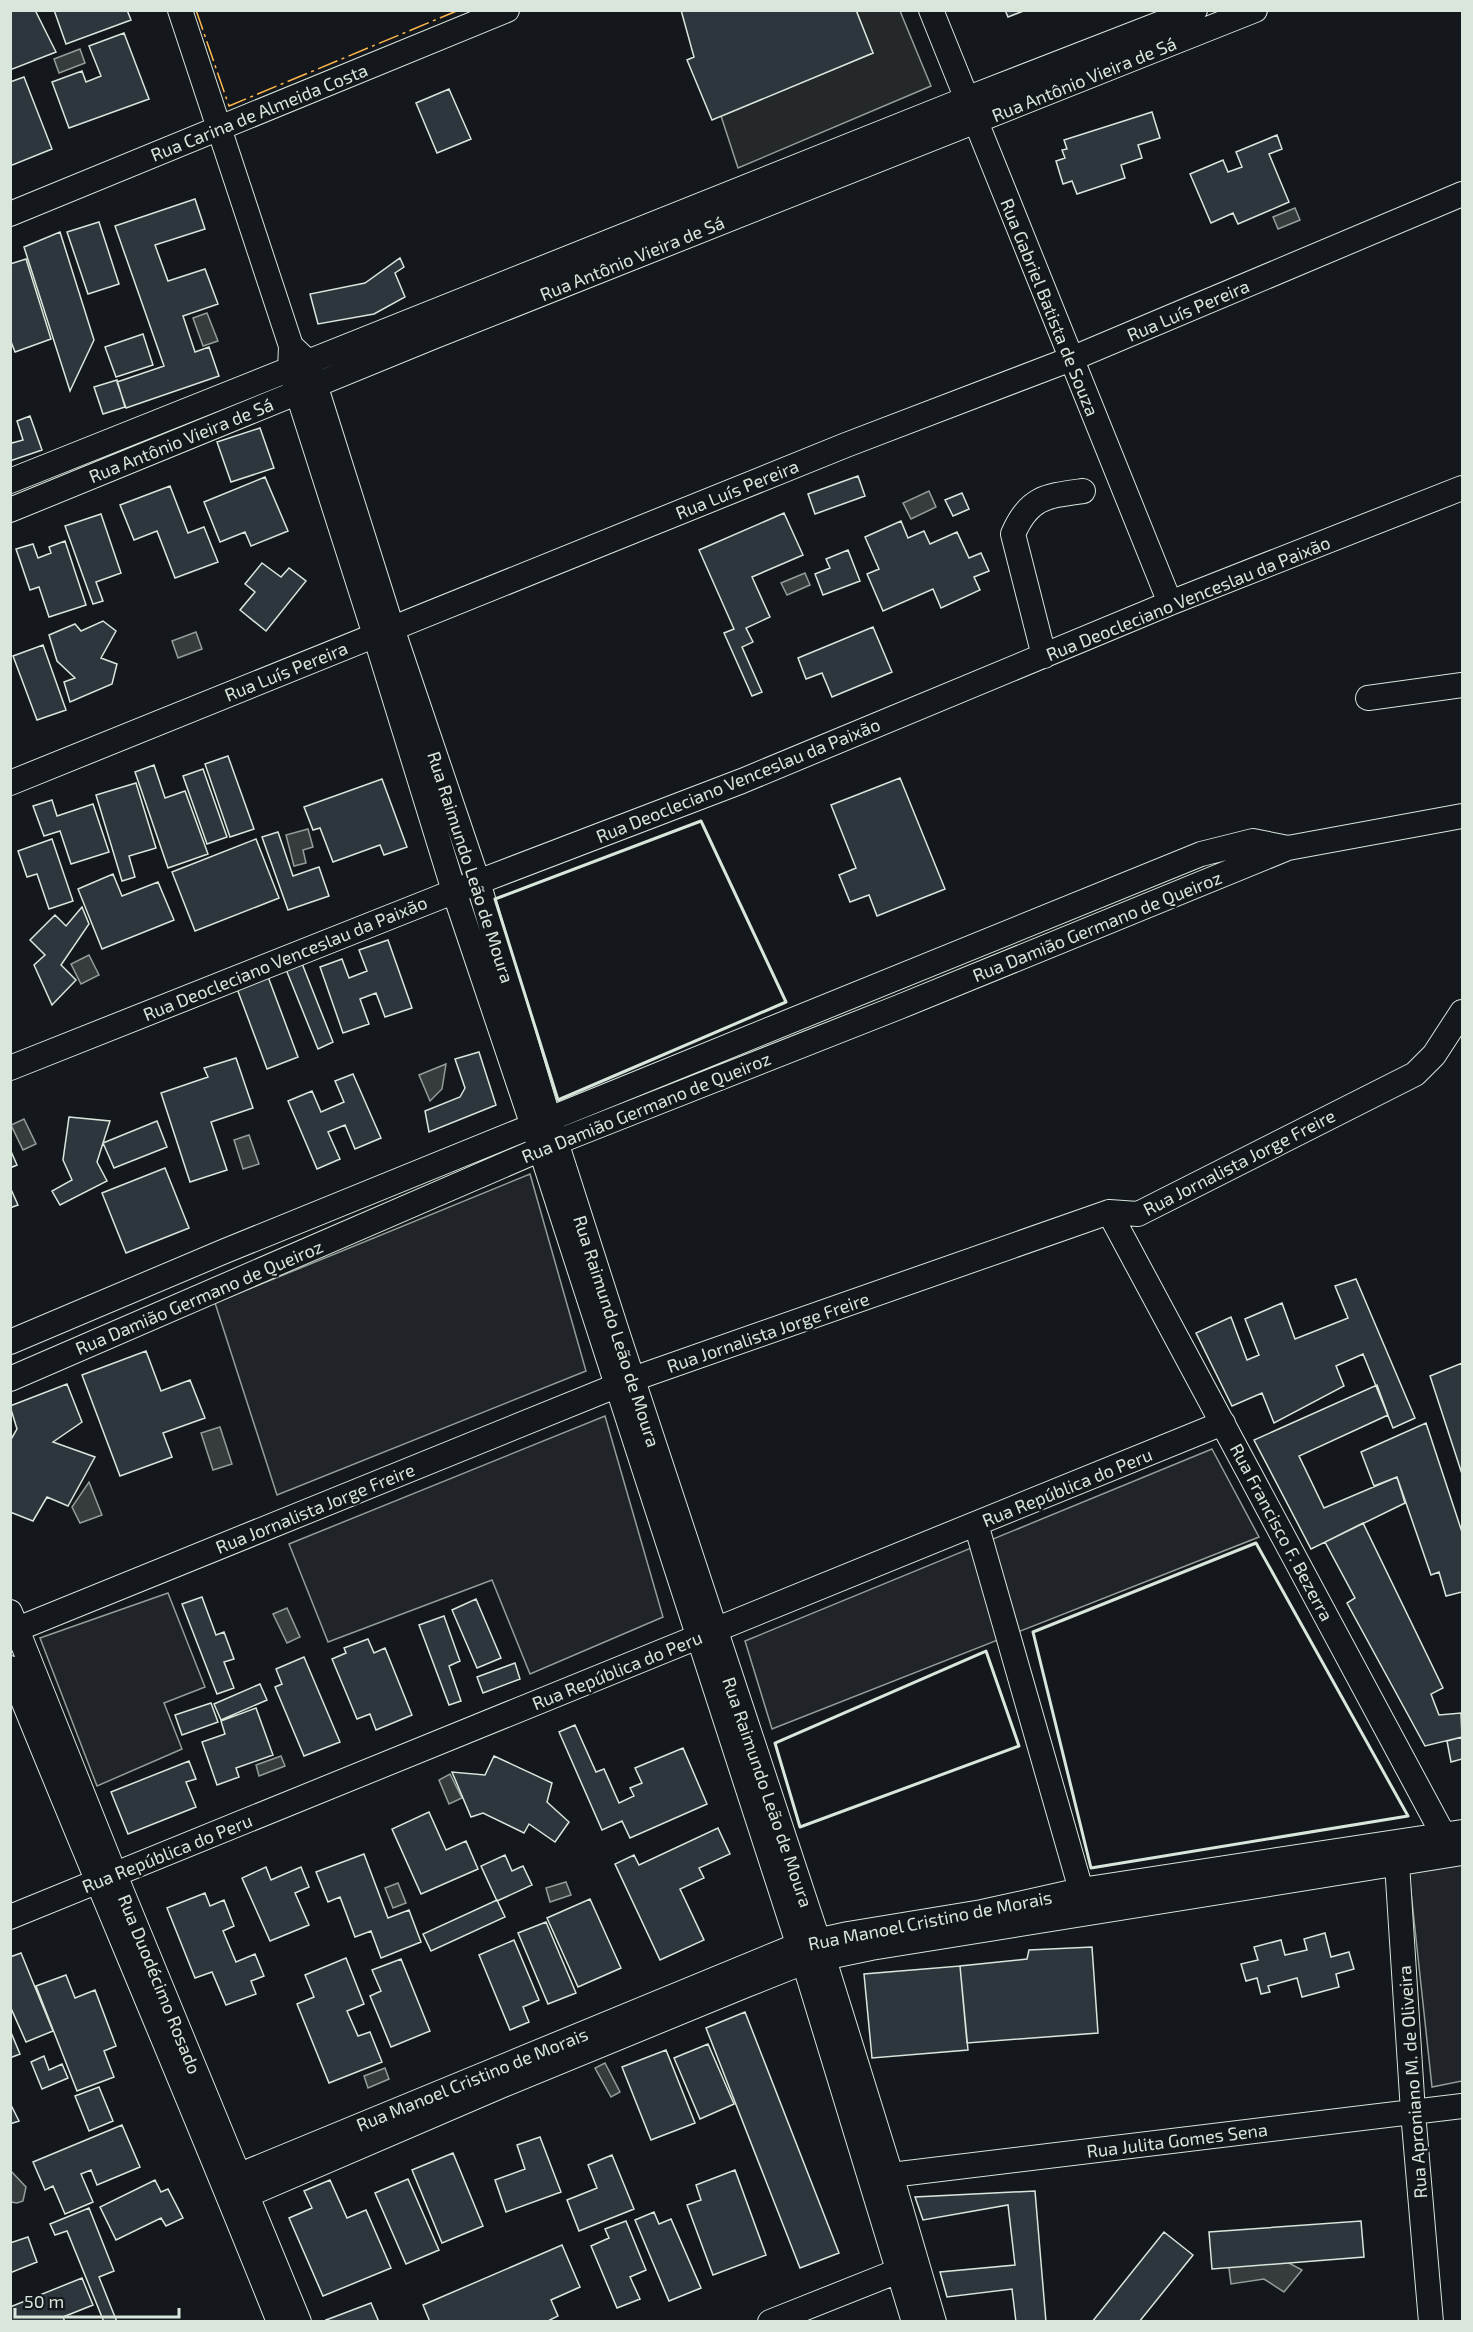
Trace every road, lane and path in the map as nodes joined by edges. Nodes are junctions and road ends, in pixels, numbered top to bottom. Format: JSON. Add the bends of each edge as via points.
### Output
{"nodes":[{"id":1,"x":180,"y":10,"type":"edge"},
{"id":2,"x":507,"y":10,"type":"edge"},
{"id":3,"x":931,"y":10,"type":"edge"},
{"id":4,"x":1195,"y":10,"type":"edge"},
{"id":5,"x":1255,"y":10,"type":"edge"},
{"id":6,"x":966,"y":99,"type":"junction"},
{"id":7,"x":975,"y":123,"type":"junction"},
{"id":8,"x":220,"y":128,"type":"junction"},
{"id":9,"x":1462,"y":194,"type":"edge"},
{"id":10,"x":10,"y":214,"type":"edge"},
{"id":11,"x":296,"y":359,"type":"junction"},
{"id":12,"x":1071,"y":359,"type":"junction"},
{"id":13,"x":306,"y":389,"type":"junction"},
{"id":14,"x":10,"y":481,"type":"edge"},
{"id":15,"x":1462,"y":488,"type":"edge"},
{"id":16,"x":1083,"y":490,"type":"dead end"},
{"id":17,"x":10,"y":510,"type":"edge"},
{"id":18,"x":1170,"y":603,"type":"junction"},
{"id":19,"x":384,"y":631,"type":"junction"},
{"id":20,"x":1044,"y":656,"type":"junction"},
{"id":21,"x":1462,"y":685,"type":"edge"},
{"id":22,"x":1368,"y":698,"type":"dead end"},
{"id":23,"x":10,"y":783,"type":"edge"},
{"id":24,"x":1462,"y":816,"type":"edge"},
{"id":25,"x":1288,"y":848,"type":"junction"},
{"id":26,"x":478,"y":882,"type":"junction"},
{"id":27,"x":454,"y":891,"type":"junction"},
{"id":28,"x":889,"y":982,"type":"junction"},
{"id":29,"x":899,"y":1007,"type":"junction"},
{"id":30,"x":1462,"y":1012,"type":"edge"},
{"id":31,"x":10,"y":1068,"type":"edge"},
{"id":32,"x":545,"y":1134,"type":"junction"},
{"id":33,"x":1109,"y":1212,"type":"junction"},
{"id":34,"x":10,"y":1342,"type":"edge"},
{"id":35,"x":10,"y":1379,"type":"edge"},
{"id":36,"x":625,"y":1383,"type":"junction"},
{"id":37,"x":1223,"y":1423,"type":"junction"},
{"id":38,"x":976,"y":1524,"type":"junction"},
{"id":39,"x":13,"y":1624,"type":"edge"},
{"id":40,"x":705,"y":1633,"type":"junction"},
{"id":41,"x":10,"y":1668,"type":"edge"},
{"id":42,"x":1456,"y":1843,"type":"edge"},
{"id":43,"x":1389,"y":1854,"type":"junction"},
{"id":44,"x":106,"y":1878,"type":"junction"},
{"id":45,"x":1081,"y":1890,"type":"junction"},
{"id":46,"x":1084,"y":1915,"type":"junction"},
{"id":47,"x":10,"y":1917,"type":"edge"},
{"id":48,"x":811,"y":1951,"type":"junction"},
{"id":49,"x":1462,"y":2106,"type":"edge"},
{"id":50,"x":1406,"y":2113,"type":"junction"},
{"id":51,"x":891,"y":2175,"type":"junction"},
{"id":52,"x":235,"y":2188,"type":"junction"},
{"id":53,"x":898,"y":2271,"type":"junction"},
{"id":54,"x":279,"y":2322,"type":"edge"},
{"id":55,"x":299,"y":2322,"type":"edge"},
{"id":56,"x":770,"y":2322,"type":"edge"},
{"id":57,"x":914,"y":2322,"type":"edge"},
{"id":58,"x":934,"y":2322,"type":"edge"},
{"id":59,"x":1419,"y":2322,"type":"edge"},
{"id":60,"x":1431,"y":2322,"type":"edge"}],
"edges":[{"from":1,"to":8,"type":"street","name":"Rua Raimundo Leão de Moura"},
{"from":2,"to":8,"type":"street","name":"Rua Carina de Almeida Costa"},
{"from":3,"to":6,"type":"street","name":"Rua Gabriel Batista de Souza"},
{"from":4,"to":6,"type":"street","name":"Rua Antônio Vieira de Sá"},
{"from":5,"to":7,"type":"street","name":"Rua Antônio Vieira de Sá"},
{"from":6,"to":7,"type":"street","name":"Rua Gabriel Batista de Souza"},
{"from":6,"to":11,"type":"street","name":"Rua Antônio Vieira de Sá"},
{"from":7,"to":12,"type":"street","name":"Rua Gabriel Batista de Souza"},
{"from":7,"to":13,"type":"street","name":"Rua Antônio Vieira de Sá"},
{"from":8,"to":10,"type":"street","name":"Rua Carina de Almeida Costa"},
{"from":8,"to":11,"type":"street","name":"Rua Raimundo Leão de Moura"},
{"from":9,"to":12,"type":"street","name":"Rua Luís Pereira"},
{"from":11,"to":13,"type":"street","name":"Rua Raimundo Leão de Moura"},
{"from":11,"to":14,"type":"street","name":"Rua Antônio Vieira de Sá"},
{"from":12,"to":18,"type":"street","name":"Rua Gabriel Batista de Souza"},
{"from":12,"to":19,"type":"street","name":"Rua Luís Pereira"},
{"from":13,"to":17,"type":"street","name":"Rua Antônio Vieira de Sá"},
{"from":13,"to":19,"type":"street","name":"Rua Raimundo Leão de Moura"},
{"from":15,"to":18,"type":"street","name":"Rua Deocleciano Venceslau da Paixão"},
{"from":16,"to":20,"type":"street","via":[[1034,502],[1013,534]]},
{"from":18,"to":20,"type":"street","name":"Rua Deocleciano Venceslau da Paixão"},
{"from":19,"to":23,"type":"street","name":"Rua Luís Pereira"},
{"from":19,"to":26,"type":"street","name":"Rua Raimundo Leão de Moura"},
{"from":19,"to":27,"type":"street","name":"Rua Raimundo Leão de Moura"},
{"from":20,"to":26,"type":"street","name":"Rua Deocleciano Venceslau da Paixão","via":[[742,781]]},
{"from":21,"to":22,"type":"street"},
{"from":24,"to":25,"type":"street","name":"Rua Damião Germano de Queiroz"},
{"from":25,"to":28,"type":"street","name":"Rua Damião Germano de Queiroz","via":[[1253,841],[1201,854]]},
{"from":25,"to":29,"type":"street","name":"Rua Damião Germano de Queiroz"},
{"from":26,"to":27,"type":"street","name":"Rua Deocleciano Venceslau da Paixão"},
{"from":26,"to":32,"type":"street","name":"Rua Raimundo Leão de Moura"},
{"from":27,"to":31,"type":"street","name":"Rua Deocleciano Venceslau da Paixão"},
{"from":27,"to":32,"type":"street","name":"Rua Raimundo Leão de Moura"},
{"from":28,"to":29,"type":"street"},
{"from":28,"to":32,"type":"street","name":"Rua Damião Germano de Queiroz"},
{"from":29,"to":32,"type":"street","name":"Rua Damião Germano de Queiroz"},
{"from":30,"to":33,"type":"street","name":"Rua Jornalista Jorge Freire","via":[[1434,1055],[1415,1074],[1138,1214]]},
{"from":32,"to":34,"type":"street","name":"Rua Damião Germano de Queiroz","via":[[225,1251]]},
{"from":32,"to":35,"type":"street","name":"Rua Damião Germano de Queiroz"},
{"from":32,"to":36,"type":"street","name":"Rua Raimundo Leão de Moura"},
{"from":33,"to":36,"type":"street","name":"Rua Jornalista Jorge Freire"},
{"from":33,"to":37,"type":"street","name":"Rua Francisco F. Bezerra"},
{"from":36,"to":39,"type":"street","name":"Rua Jornalista Jorge Freire"},
{"from":36,"to":40,"type":"street","name":"Rua Raimundo Leão de Moura"},
{"from":37,"to":38,"type":"street","name":"Rua República do Peru"},
{"from":37,"to":42,"type":"street","name":"Rua Francisco F. Bezerra"},
{"from":38,"to":40,"type":"street","name":"Rua República do Peru"},
{"from":38,"to":45,"type":"street"},
{"from":39,"to":44,"type":"street","name":"Rua Duodécimo Rosado"},
{"from":40,"to":44,"type":"street","name":"Rua República do Peru"},
{"from":40,"to":48,"type":"street","name":"Rua Raimundo Leão de Moura"},
{"from":41,"to":44,"type":"street","name":"Rua Duodécimo Rosado"},
{"from":42,"to":43,"type":"street","name":"Rua Manoel Cristino de Morais"},
{"from":43,"to":45,"type":"street","name":"Rua Manoel Cristino de Morais"},
{"from":43,"to":46,"type":"street","name":"Rua Manoel Cristino de Morais"},
{"from":43,"to":50,"type":"street","name":"Rua Aproniano M. de Oliveira"},
{"from":44,"to":47,"type":"street","name":"Rua República do Peru"},
{"from":44,"to":52,"type":"street","name":"Rua Duodécimo Rosado"},
{"from":45,"to":46,"type":"street"},
{"from":45,"to":48,"type":"street","name":"Rua Manoel Cristino de Morais"},
{"from":46,"to":48,"type":"street","name":"Rua Manoel Cristino de Morais","via":[[871,1948]]},
{"from":48,"to":51,"type":"street","name":"Rua Raimundo Leão de Moura"},
{"from":48,"to":52,"type":"street","name":"Rua Manoel Cristino de Morais"},
{"from":48,"to":53,"type":"street","name":"Rua Raimundo Leão de Moura"},
{"from":49,"to":50,"type":"street","name":"Rua Julita Gomes Sena"},
{"from":50,"to":51,"type":"street","name":"Rua Julita Gomes Sena"},
{"from":50,"to":59,"type":"street","name":"Rua Aproniano M. de Oliveira"},
{"from":50,"to":60,"type":"street","name":"Rua Aproniano M. de Oliveira"},
{"from":51,"to":58,"type":"street","name":"Rua Raimundo Leão de Moura"},
{"from":52,"to":54,"type":"street","name":"Rua Duodécimo Rosado"},
{"from":52,"to":55,"type":"street","name":"Rua Duodécimo Rosado"},
{"from":53,"to":56,"type":"street"},
{"from":53,"to":57,"type":"street","name":"Rua Raimundo Leão de Moura"}]}
